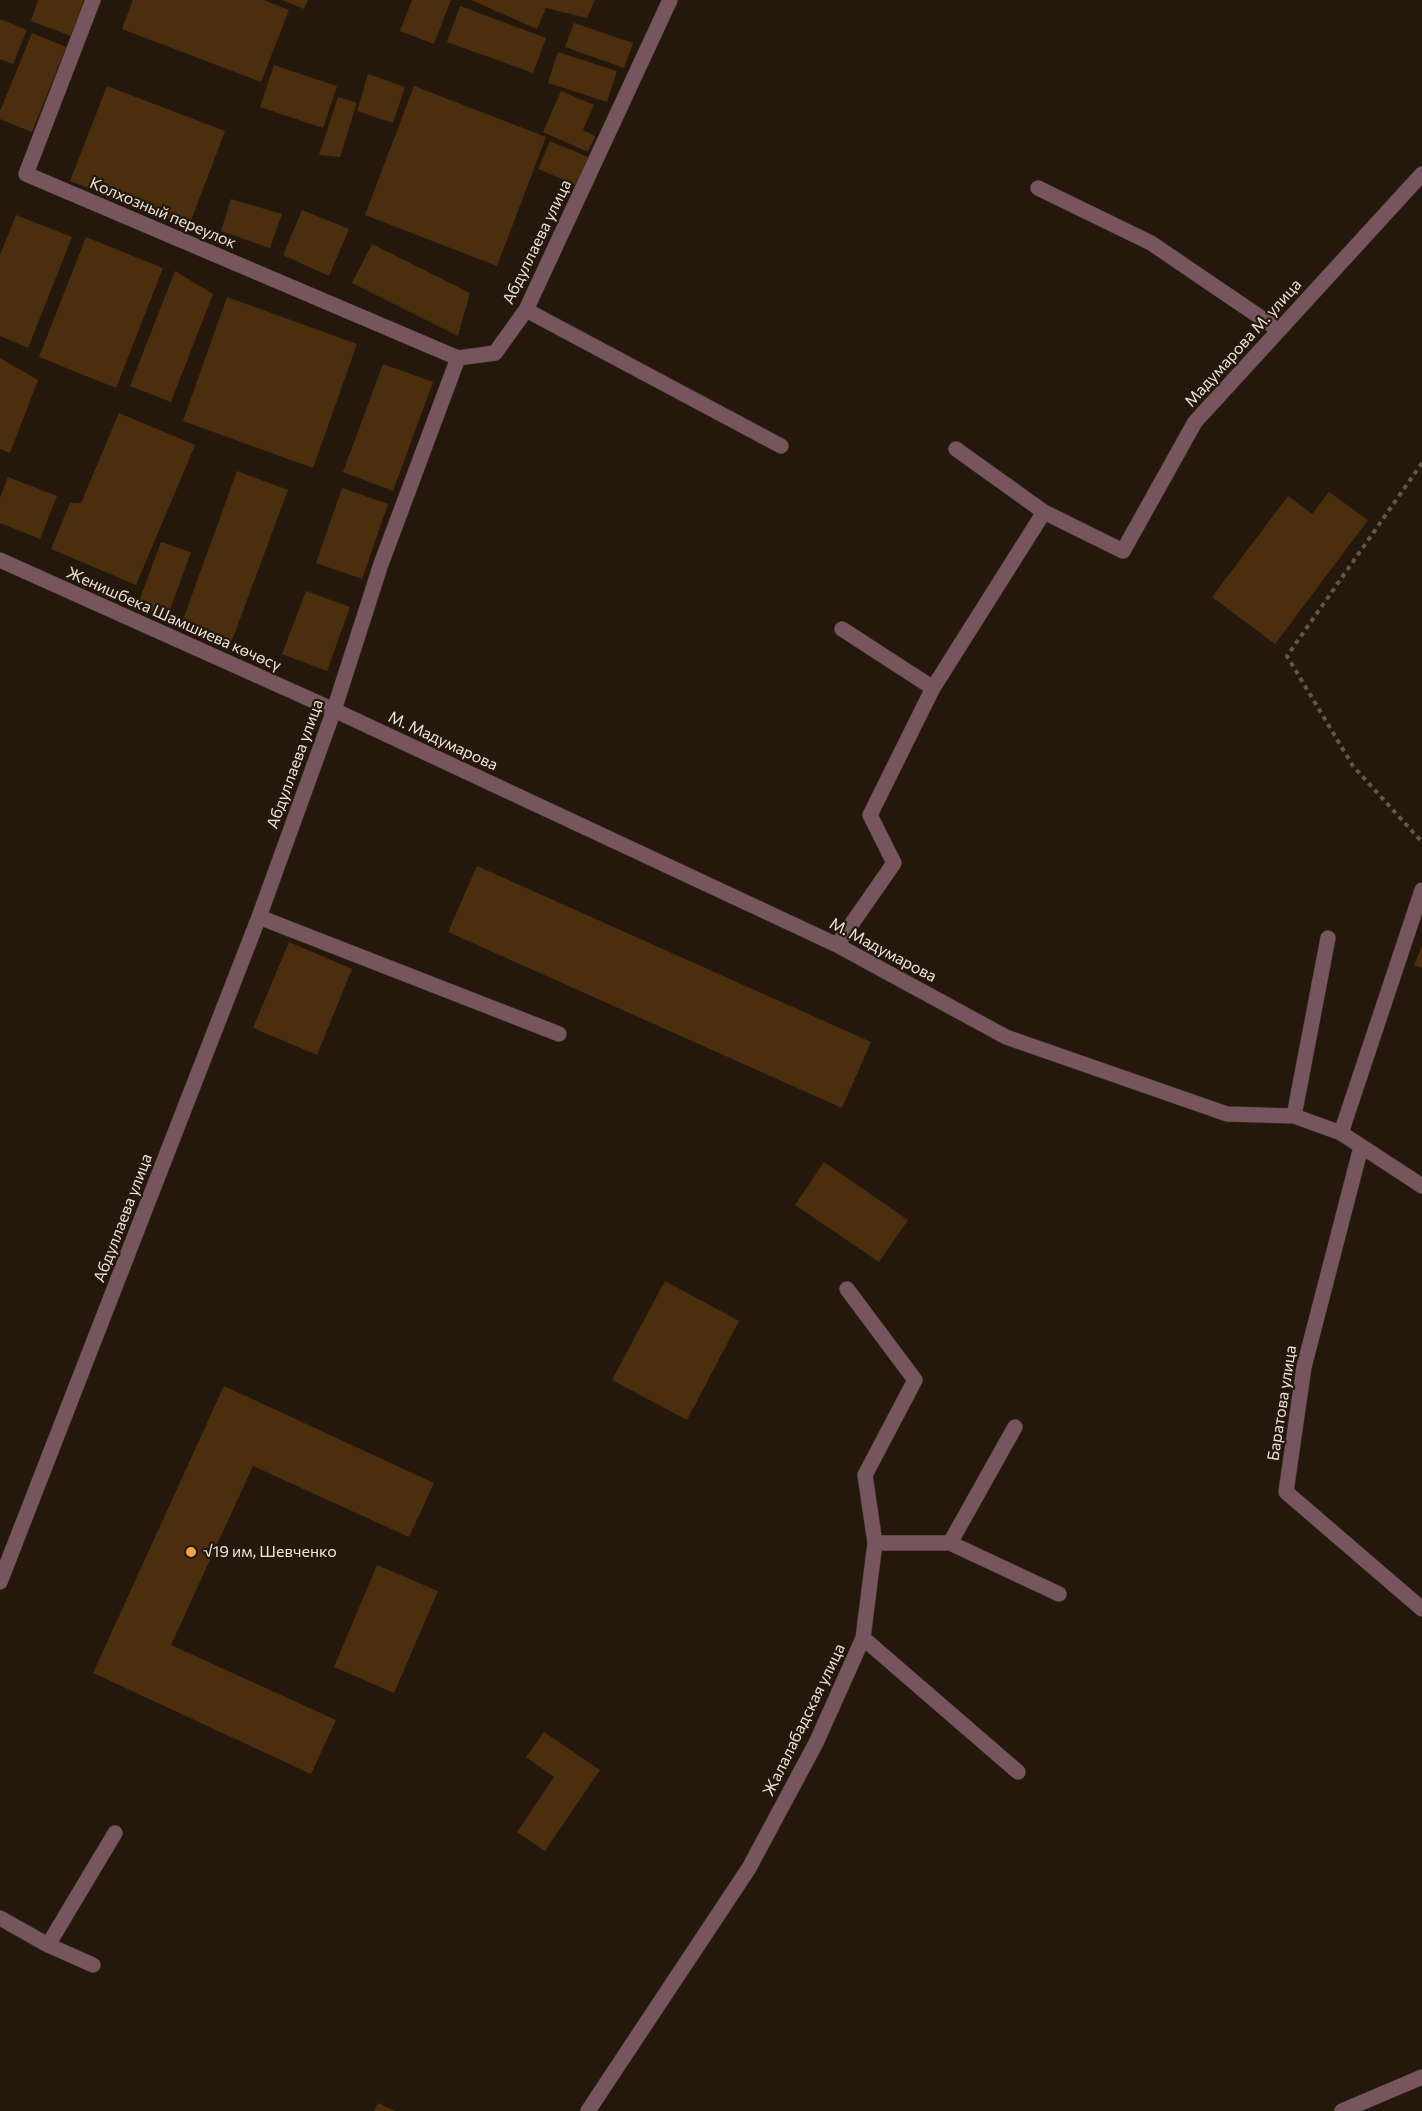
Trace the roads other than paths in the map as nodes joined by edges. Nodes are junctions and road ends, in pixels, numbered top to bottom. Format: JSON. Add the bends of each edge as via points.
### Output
{"nodes":[{"id":1,"x":93,"y":0,"type":"edge"},
{"id":2,"x":669,"y":0,"type":"edge"},
{"id":3,"x":1422,"y":174,"type":"edge"},
{"id":4,"x":1038,"y":188,"type":"dead end"},
{"id":5,"x":526,"y":310,"type":"junction"},
{"id":6,"x":1280,"y":330,"type":"junction"},
{"id":7,"x":458,"y":358,"type":"junction"},
{"id":8,"x":782,"y":446,"type":"dead end"},
{"id":9,"x":956,"y":449,"type":"dead end"},
{"id":10,"x":1044,"y":512,"type":"junction"},
{"id":11,"x":0,"y":560,"type":"edge"},
{"id":12,"x":842,"y":629,"type":"dead end"},
{"id":13,"x":933,"y":688,"type":"junction"},
{"id":14,"x":334,"y":710,"type":"junction"},
{"id":15,"x":1422,"y":890,"type":"edge"},
{"id":16,"x":259,"y":917,"type":"junction"},
{"id":17,"x":1328,"y":938,"type":"dead end"},
{"id":18,"x":837,"y":945,"type":"junction"},
{"id":19,"x":559,"y":1034,"type":"dead end"},
{"id":20,"x":1294,"y":1116,"type":"junction"},
{"id":21,"x":1341,"y":1133,"type":"junction"},
{"id":22,"x":1361,"y":1147,"type":"junction"},
{"id":23,"x":1422,"y":1186,"type":"edge"},
{"id":24,"x":847,"y":1289,"type":"dead end"},
{"id":25,"x":1015,"y":1427,"type":"dead end"},
{"id":26,"x":950,"y":1543,"type":"junction"},
{"id":27,"x":875,"y":1544,"type":"junction"},
{"id":28,"x":0,"y":1582,"type":"edge"},
{"id":29,"x":1059,"y":1594,"type":"dead end"},
{"id":30,"x":1422,"y":1610,"type":"edge"},
{"id":31,"x":863,"y":1638,"type":"junction"},
{"id":32,"x":1018,"y":1772,"type":"dead end"},
{"id":33,"x":115,"y":1833,"type":"dead end"},
{"id":34,"x":0,"y":1918,"type":"edge"},
{"id":35,"x":48,"y":1945,"type":"junction"},
{"id":36,"x":93,"y":1965,"type":"dead end"},
{"id":37,"x":1422,"y":2077,"type":"edge"},
{"id":38,"x":588,"y":2111,"type":"edge"},
{"id":39,"x":1342,"y":2111,"type":"edge"}],
"edges":[{"from":1,"to":7,"type":"street","name":"Колхозный переулок","via":[[26,174]]},
{"from":2,"to":5,"type":"street","name":"Абдуллаева улица"},
{"from":3,"to":6,"type":"street","name":"Мадумарова М. улица"},
{"from":4,"to":6,"type":"street","via":[[1151,243]]},
{"from":5,"to":7,"type":"street","name":"Абдуллаева улица","via":[[495,353]]},
{"from":5,"to":8,"type":"street"},
{"from":6,"to":10,"type":"street","name":"Мадумарова М. улица","via":[[1195,422],[1123,551]]},
{"from":7,"to":14,"type":"street","name":"Абдуллаева улица","via":[[381,564]]},
{"from":9,"to":10,"type":"street"},
{"from":10,"to":13,"type":"street"},
{"from":11,"to":14,"type":"street","name":"Женишбека Шамшиева көчөсү"},
{"from":12,"to":13,"type":"street"},
{"from":13,"to":18,"type":"street","via":[[870,815],[894,863]]},
{"from":14,"to":16,"type":"street","name":"Абдуллаева улица"},
{"from":14,"to":18,"type":"street","name":"М. Мадумарова"},
{"from":15,"to":21,"type":"street"},
{"from":16,"to":19,"type":"street"},
{"from":16,"to":28,"type":"street","name":"Абдуллаева улица"},
{"from":17,"to":20,"type":"street"},
{"from":18,"to":20,"type":"street","name":"М. Мадумарова","via":[[1006,1037],[1227,1114]]},
{"from":20,"to":21,"type":"street","name":"М. Мадумарова"},
{"from":21,"to":22,"type":"street","name":"М. Мадумарова"},
{"from":22,"to":23,"type":"street","name":"М. Мадумарова"},
{"from":22,"to":30,"type":"street","name":"Баратова улица","via":[[1304,1367],[1286,1492]]},
{"from":24,"to":27,"type":"street","name":"Жалалабадская улица","via":[[915,1380],[865,1476]]},
{"from":25,"to":26,"type":"street"},
{"from":26,"to":27,"type":"street"},
{"from":26,"to":29,"type":"street"},
{"from":27,"to":31,"type":"street","name":"Жалалабадская улица"},
{"from":31,"to":32,"type":"street"},
{"from":31,"to":38,"type":"street","name":"Жалалабадская улица","via":[[816,1743],[749,1868]]},
{"from":33,"to":35,"type":"street"},
{"from":34,"to":35,"type":"street"},
{"from":35,"to":36,"type":"street"},
{"from":37,"to":39,"type":"street"}]}
